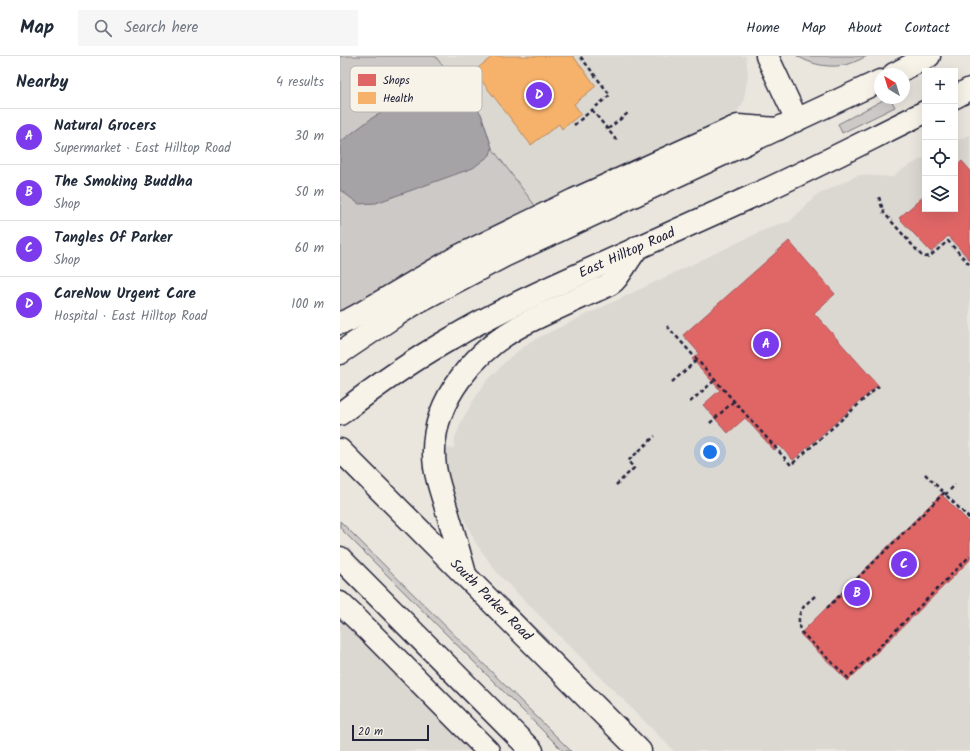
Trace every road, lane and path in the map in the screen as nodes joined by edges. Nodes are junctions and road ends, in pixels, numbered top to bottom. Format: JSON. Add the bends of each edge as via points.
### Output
{"nodes":[{"id":1,"x":580,"y":56,"type":"edge"},
{"id":2,"x":767,"y":56,"type":"edge"},
{"id":3,"x":930,"y":56,"type":"edge"},
{"id":4,"x":906,"y":68,"type":"edge"},
{"id":5,"x":874,"y":84,"type":"edge"},
{"id":6,"x":970,"y":89,"type":"edge"},
{"id":7,"x":958,"y":95,"type":"edge"},
{"id":8,"x":592,"y":110,"type":"junction"},
{"id":9,"x":628,"y":113,"type":"dead end"},
{"id":10,"x":922,"y":113,"type":"edge"},
{"id":11,"x":574,"y":125,"type":"dead end"},
{"id":12,"x":787,"y":125,"type":"junction"},
{"id":13,"x":608,"y":129,"type":"junction"},
{"id":14,"x":618,"y":142,"type":"dead end"},
{"id":15,"x":879,"y":197,"type":"dead end"},
{"id":16,"x":638,"y":247,"type":"junction"},
{"id":17,"x":970,"y":265,"type":"edge"},
{"id":18,"x":340,"y":323,"type":"edge"},
{"id":19,"x":667,"y":326,"type":"dead end"},
{"id":20,"x":340,"y":353,"type":"edge"},
{"id":21,"x":698,"y":360,"type":"junction"},
{"id":22,"x":716,"y":380,"type":"junction"},
{"id":23,"x":672,"y":382,"type":"dead end"},
{"id":24,"x":879,"y":386,"type":"dead end"},
{"id":25,"x":734,"y":401,"type":"junction"},
{"id":26,"x":690,"y":402,"type":"dead end"},
{"id":27,"x":340,"y":414,"type":"edge"},
{"id":28,"x":710,"y":423,"type":"dead end"},
{"id":29,"x":655,"y":436,"type":"dead end"},
{"id":30,"x":340,"y":450,"type":"edge"},
{"id":31,"x":925,"y":474,"type":"dead end"},
{"id":32,"x":616,"y":485,"type":"dead end"},
{"id":33,"x":955,"y":485,"type":"dead end"},
{"id":34,"x":944,"y":494,"type":"junction"},
{"id":35,"x":970,"y":519,"type":"edge"},
{"id":36,"x":970,"y":556,"type":"edge"},
{"id":37,"x":340,"y":558,"type":"edge"},
{"id":38,"x":465,"y":574,"type":"junction"},
{"id":39,"x":815,"y":596,"type":"dead end"},
{"id":40,"x":340,"y":603,"type":"edge"},
{"id":41,"x":827,"y":608,"type":"dead end"},
{"id":42,"x":488,"y":751,"type":"edge"},
{"id":43,"x":532,"y":751,"type":"edge"},
{"id":44,"x":640,"y":751,"type":"edge"}],
"edges":[{"from":1,"to":8,"type":"path","via":[[610,96]]},
{"from":2,"to":12,"type":"main road"},
{"from":3,"to":4,"type":"main road"},
{"from":5,"to":12,"type":"main road"},
{"from":6,"to":7,"type":"main road"},
{"from":8,"to":11,"type":"path"},
{"from":8,"to":13,"type":"path"},
{"from":9,"to":13,"type":"path"},
{"from":10,"to":16,"type":"main road","name":"East Hilltop Road","via":[[756,195]]},
{"from":12,"to":18,"type":"main road","via":[[738,126],[574,200],[457,257]]},
{"from":12,"to":20,"type":"main road","via":[[504,256],[419,301]]},
{"from":13,"to":14,"type":"path"},
{"from":15,"to":17,"type":"path","via":[[884,213],[921,255],[930,256],[948,241]]},
{"from":16,"to":27,"type":"main road","name":"East Hilltop Road","via":[[526,299],[453,337],[398,372]]},
{"from":16,"to":38,"type":"main road","via":[[613,282],[529,321],[488,348],[455,386],[447,401],[440,418],[433,450],[438,484]]},
{"from":19,"to":21,"type":"path"},
{"from":21,"to":22,"type":"path"},
{"from":21,"to":23,"type":"path"},
{"from":22,"to":25,"type":"path"},
{"from":22,"to":26,"type":"path"},
{"from":24,"to":25,"type":"path","via":[[792,465]]},
{"from":25,"to":28,"type":"path"},
{"from":29,"to":32,"type":"path","via":[[628,461],[634,468]]},
{"from":30,"to":38,"type":"main road","name":"South Parker Road"},
{"from":31,"to":34,"type":"path"},
{"from":33,"to":34,"type":"path"},
{"from":34,"to":35,"type":"path"},
{"from":34,"to":41,"type":"path"},
{"from":36,"to":39,"type":"path","via":[[848,678],[800,629],[801,609]]},
{"from":37,"to":43,"type":"main road"},
{"from":38,"to":44,"type":"main road","name":"South Parker Road"},
{"from":40,"to":42,"type":"main road"}]}
